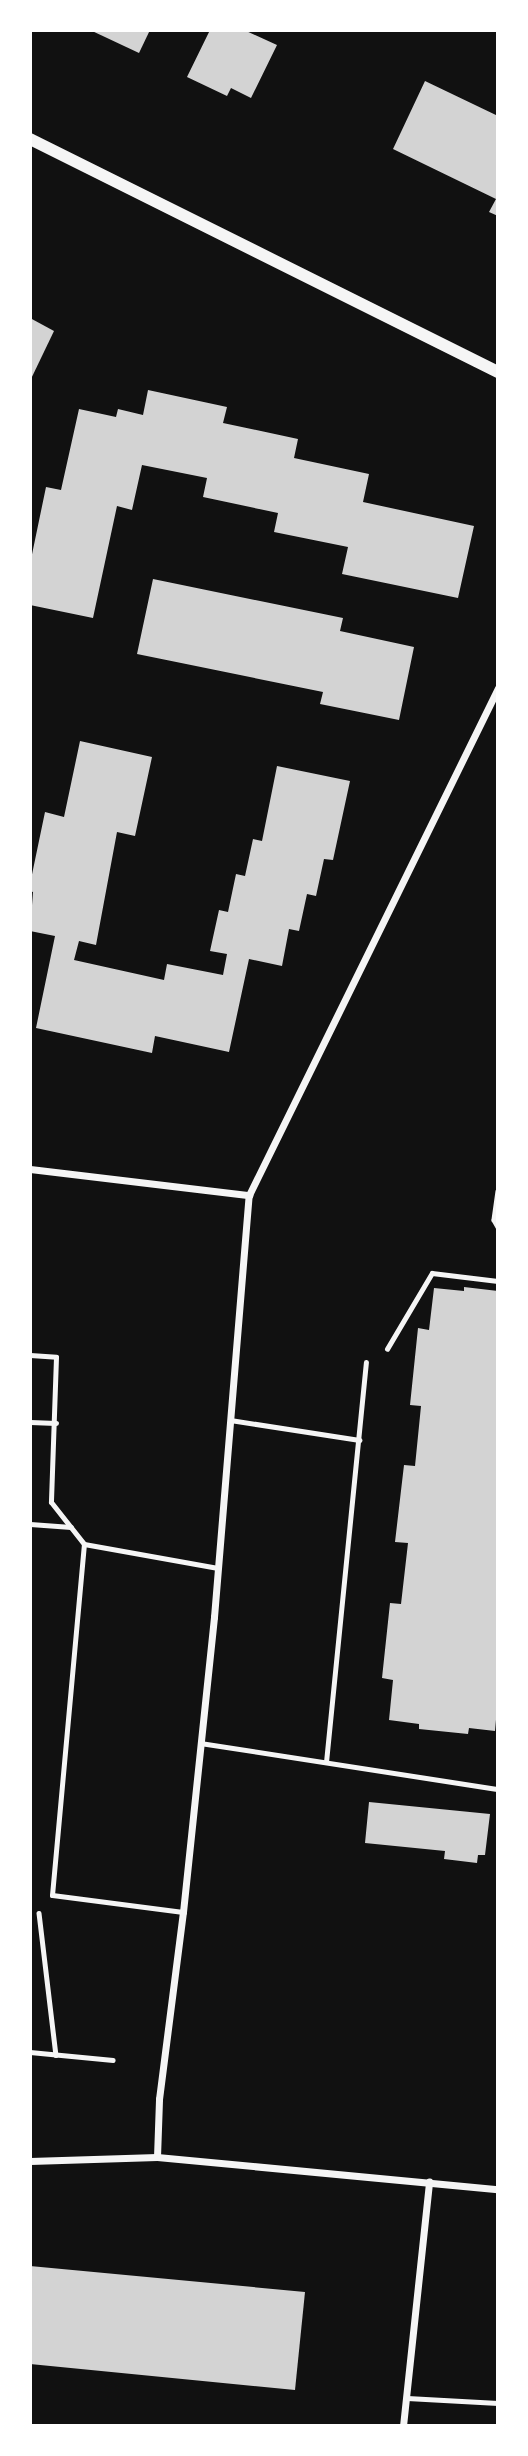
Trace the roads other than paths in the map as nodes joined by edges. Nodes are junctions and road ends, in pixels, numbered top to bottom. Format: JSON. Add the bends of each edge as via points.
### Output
{"nodes":[{"id":1,"x":30,"y":139,"type":"edge"},
{"id":2,"x":498,"y":372,"type":"edge"},
{"id":3,"x":498,"y":688,"type":"edge"},
{"id":4,"x":30,"y":1169,"type":"edge"},
{"id":5,"x":248,"y":1195,"type":"junction"},
{"id":6,"x":30,"y":1355,"type":"edge"},
{"id":7,"x":366,"y":1362,"type":"road end"},
{"id":8,"x":230,"y":1420,"type":"junction"},
{"id":9,"x":30,"y":1422,"type":"edge"},
{"id":10,"x":56,"y":1423,"type":"junction"},
{"id":11,"x":359,"y":1440,"type":"junction"},
{"id":12,"x":30,"y":1524,"type":"edge"},
{"id":13,"x":71,"y":1527,"type":"junction"},
{"id":14,"x":84,"y":1544,"type":"junction"},
{"id":15,"x":218,"y":1568,"type":"junction"},
{"id":16,"x":201,"y":1743,"type":"junction"},
{"id":17,"x":326,"y":1762,"type":"junction"},
{"id":18,"x":498,"y":1789,"type":"edge"},
{"id":19,"x":183,"y":1912,"type":"junction"},
{"id":20,"x":157,"y":2157,"type":"junction"},
{"id":21,"x":30,"y":2161,"type":"edge"},
{"id":22,"x":429,"y":2181,"type":"junction"},
{"id":23,"x":498,"y":2189,"type":"edge"},
{"id":24,"x":407,"y":2398,"type":"junction"},
{"id":25,"x":498,"y":2403,"type":"edge"},
{"id":26,"x":403,"y":2426,"type":"edge"}],
"edges":[{"from":1,"to":2,"type":"street"},
{"from":3,"to":5,"type":"street"},
{"from":4,"to":5,"type":"street"},
{"from":5,"to":8,"type":"street"},
{"from":6,"to":10,"type":"lane","via":[[56,1357]]},
{"from":7,"to":11,"type":"lane"},
{"from":8,"to":11,"type":"lane"},
{"from":8,"to":15,"type":"street"},
{"from":9,"to":10,"type":"lane"},
{"from":10,"to":13,"type":"lane","via":[[51,1502]]},
{"from":11,"to":17,"type":"lane"},
{"from":12,"to":13,"type":"lane"},
{"from":13,"to":14,"type":"lane"},
{"from":14,"to":15,"type":"lane"},
{"from":14,"to":19,"type":"lane","via":[[52,1895]]},
{"from":15,"to":16,"type":"street"},
{"from":16,"to":17,"type":"lane"},
{"from":16,"to":19,"type":"street"},
{"from":17,"to":18,"type":"lane"},
{"from":19,"to":20,"type":"street","via":[[159,2099]]},
{"from":20,"to":21,"type":"street"},
{"from":20,"to":22,"type":"street"},
{"from":22,"to":23,"type":"street"},
{"from":22,"to":24,"type":"street"},
{"from":24,"to":25,"type":"lane"},
{"from":24,"to":26,"type":"street"}]}
